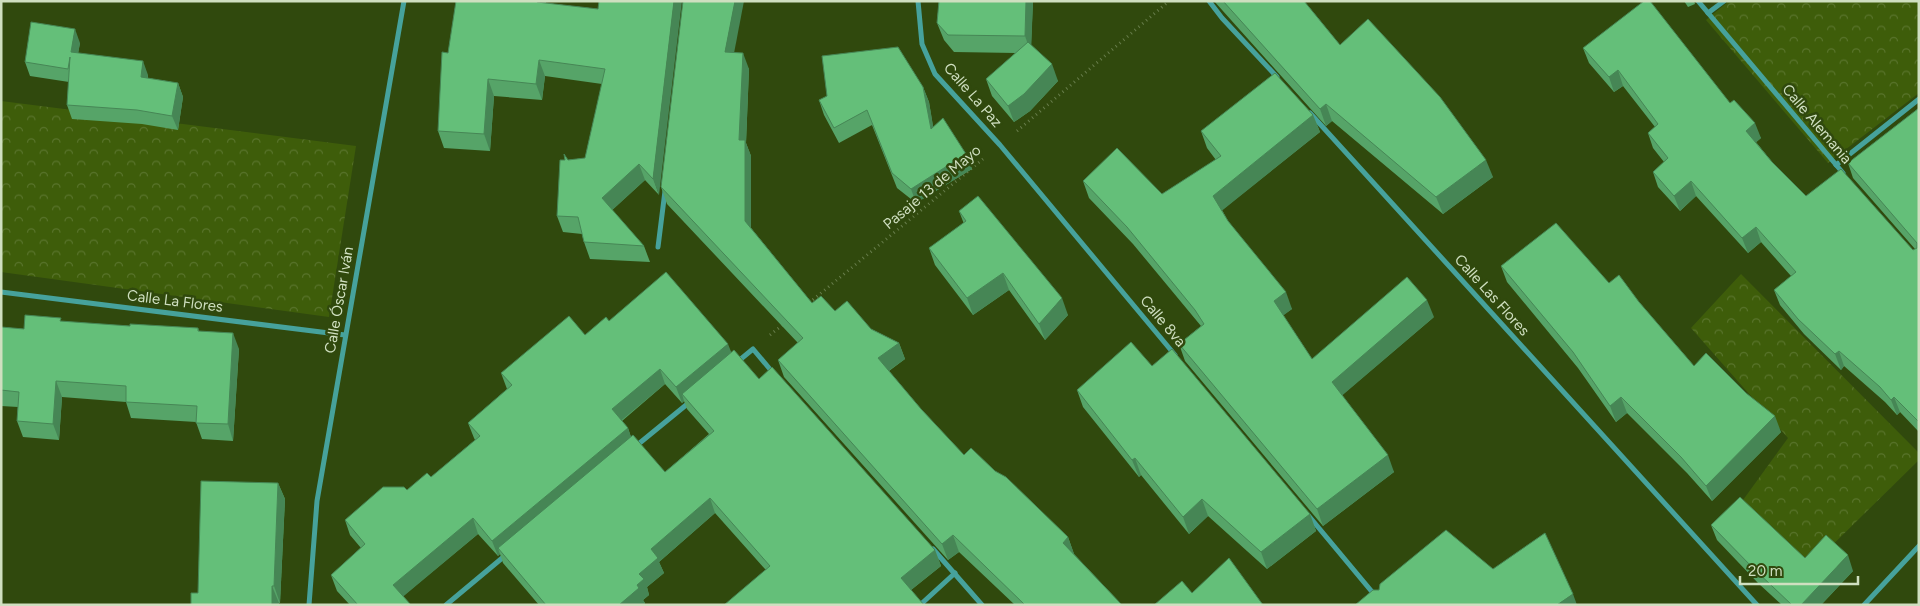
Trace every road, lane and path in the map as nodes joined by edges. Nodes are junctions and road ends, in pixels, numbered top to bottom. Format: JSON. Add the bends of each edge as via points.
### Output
{"nodes":[{"id":1,"x":404,"y":1,"type":"edge"},
{"id":2,"x":918,"y":1,"type":"edge"},
{"id":3,"x":1169,"y":1,"type":"edge"},
{"id":4,"x":1210,"y":1,"type":"edge"},
{"id":5,"x":1698,"y":1,"type":"edge"},
{"id":6,"x":1724,"y":1,"type":"edge"},
{"id":7,"x":1708,"y":13,"type":"junction"},
{"id":8,"x":1281,"y":81,"type":"edge"},
{"id":9,"x":1919,"y":99,"type":"edge"},
{"id":10,"x":1307,"y":109,"type":"edge"},
{"id":11,"x":1000,"y":145,"type":"junction"},
{"id":12,"x":1836,"y":165,"type":"junction"},
{"id":13,"x":1848,"y":180,"type":"edge"},
{"id":14,"x":665,"y":188,"type":"edge"},
{"id":15,"x":658,"y":247,"type":"dead end"},
{"id":16,"x":1,"y":292,"type":"edge"},
{"id":17,"x":805,"y":306,"type":"edge"},
{"id":18,"x":790,"y":318,"type":"edge"},
{"id":19,"x":345,"y":335,"type":"junction"},
{"id":20,"x":753,"y":350,"type":"junction"},
{"id":21,"x":1179,"y":360,"type":"edge"},
{"id":22,"x":730,"y":369,"type":"edge"},
{"id":23,"x":779,"y":378,"type":"edge"},
{"id":24,"x":699,"y":394,"type":"edge"},
{"id":25,"x":630,"y":452,"type":"edge"},
{"id":26,"x":1306,"y":513,"type":"edge"},
{"id":27,"x":929,"y":544,"type":"edge"},
{"id":28,"x":1919,"y":546,"type":"edge"},
{"id":29,"x":515,"y":547,"type":"edge"},
{"id":30,"x":955,"y":573,"type":"junction"},
{"id":31,"x":309,"y":605,"type":"edge"},
{"id":32,"x":446,"y":605,"type":"edge"},
{"id":33,"x":920,"y":605,"type":"edge"},
{"id":34,"x":982,"y":605,"type":"edge"},
{"id":35,"x":1383,"y":605,"type":"edge"},
{"id":36,"x":1757,"y":605,"type":"edge"},
{"id":37,"x":1864,"y":605,"type":"edge"}],
"edges":[{"from":1,"to":19,"type":"street","name":"Calle Óscar Iván"},
{"from":2,"to":11,"type":"street","name":"Calle La Paz","via":[[922,44],[935,74]]},
{"from":3,"to":11,"type":"path","name":"Pasaje 13 de Mayo"},
{"from":4,"to":8,"type":"street"},
{"from":5,"to":7,"type":"street","name":"Calle Alemania"},
{"from":6,"to":7,"type":"street"},
{"from":7,"to":12,"type":"street","name":"Calle Alemania"},
{"from":9,"to":12,"type":"street"},
{"from":10,"to":36,"type":"street","name":"Calle Las Flores"},
{"from":11,"to":17,"type":"path","name":"Pasaje 13 de Mayo"},
{"from":11,"to":21,"type":"street","name":"Calle 8va"},
{"from":12,"to":13,"type":"street","name":"Calle Alemania"},
{"from":14,"to":15,"type":"street"},
{"from":16,"to":19,"type":"street","name":"Calle La Flores"},
{"from":18,"to":20,"type":"path"},
{"from":19,"to":31,"type":"street","name":"Calle Óscar Iván","via":[[317,501]]},
{"from":20,"to":22,"type":"street"},
{"from":20,"to":23,"type":"street"},
{"from":24,"to":25,"type":"street"},
{"from":26,"to":35,"type":"street"},
{"from":27,"to":30,"type":"street"},
{"from":28,"to":37,"type":"street"},
{"from":29,"to":32,"type":"street"},
{"from":30,"to":33,"type":"street"},
{"from":30,"to":34,"type":"street"}]}
